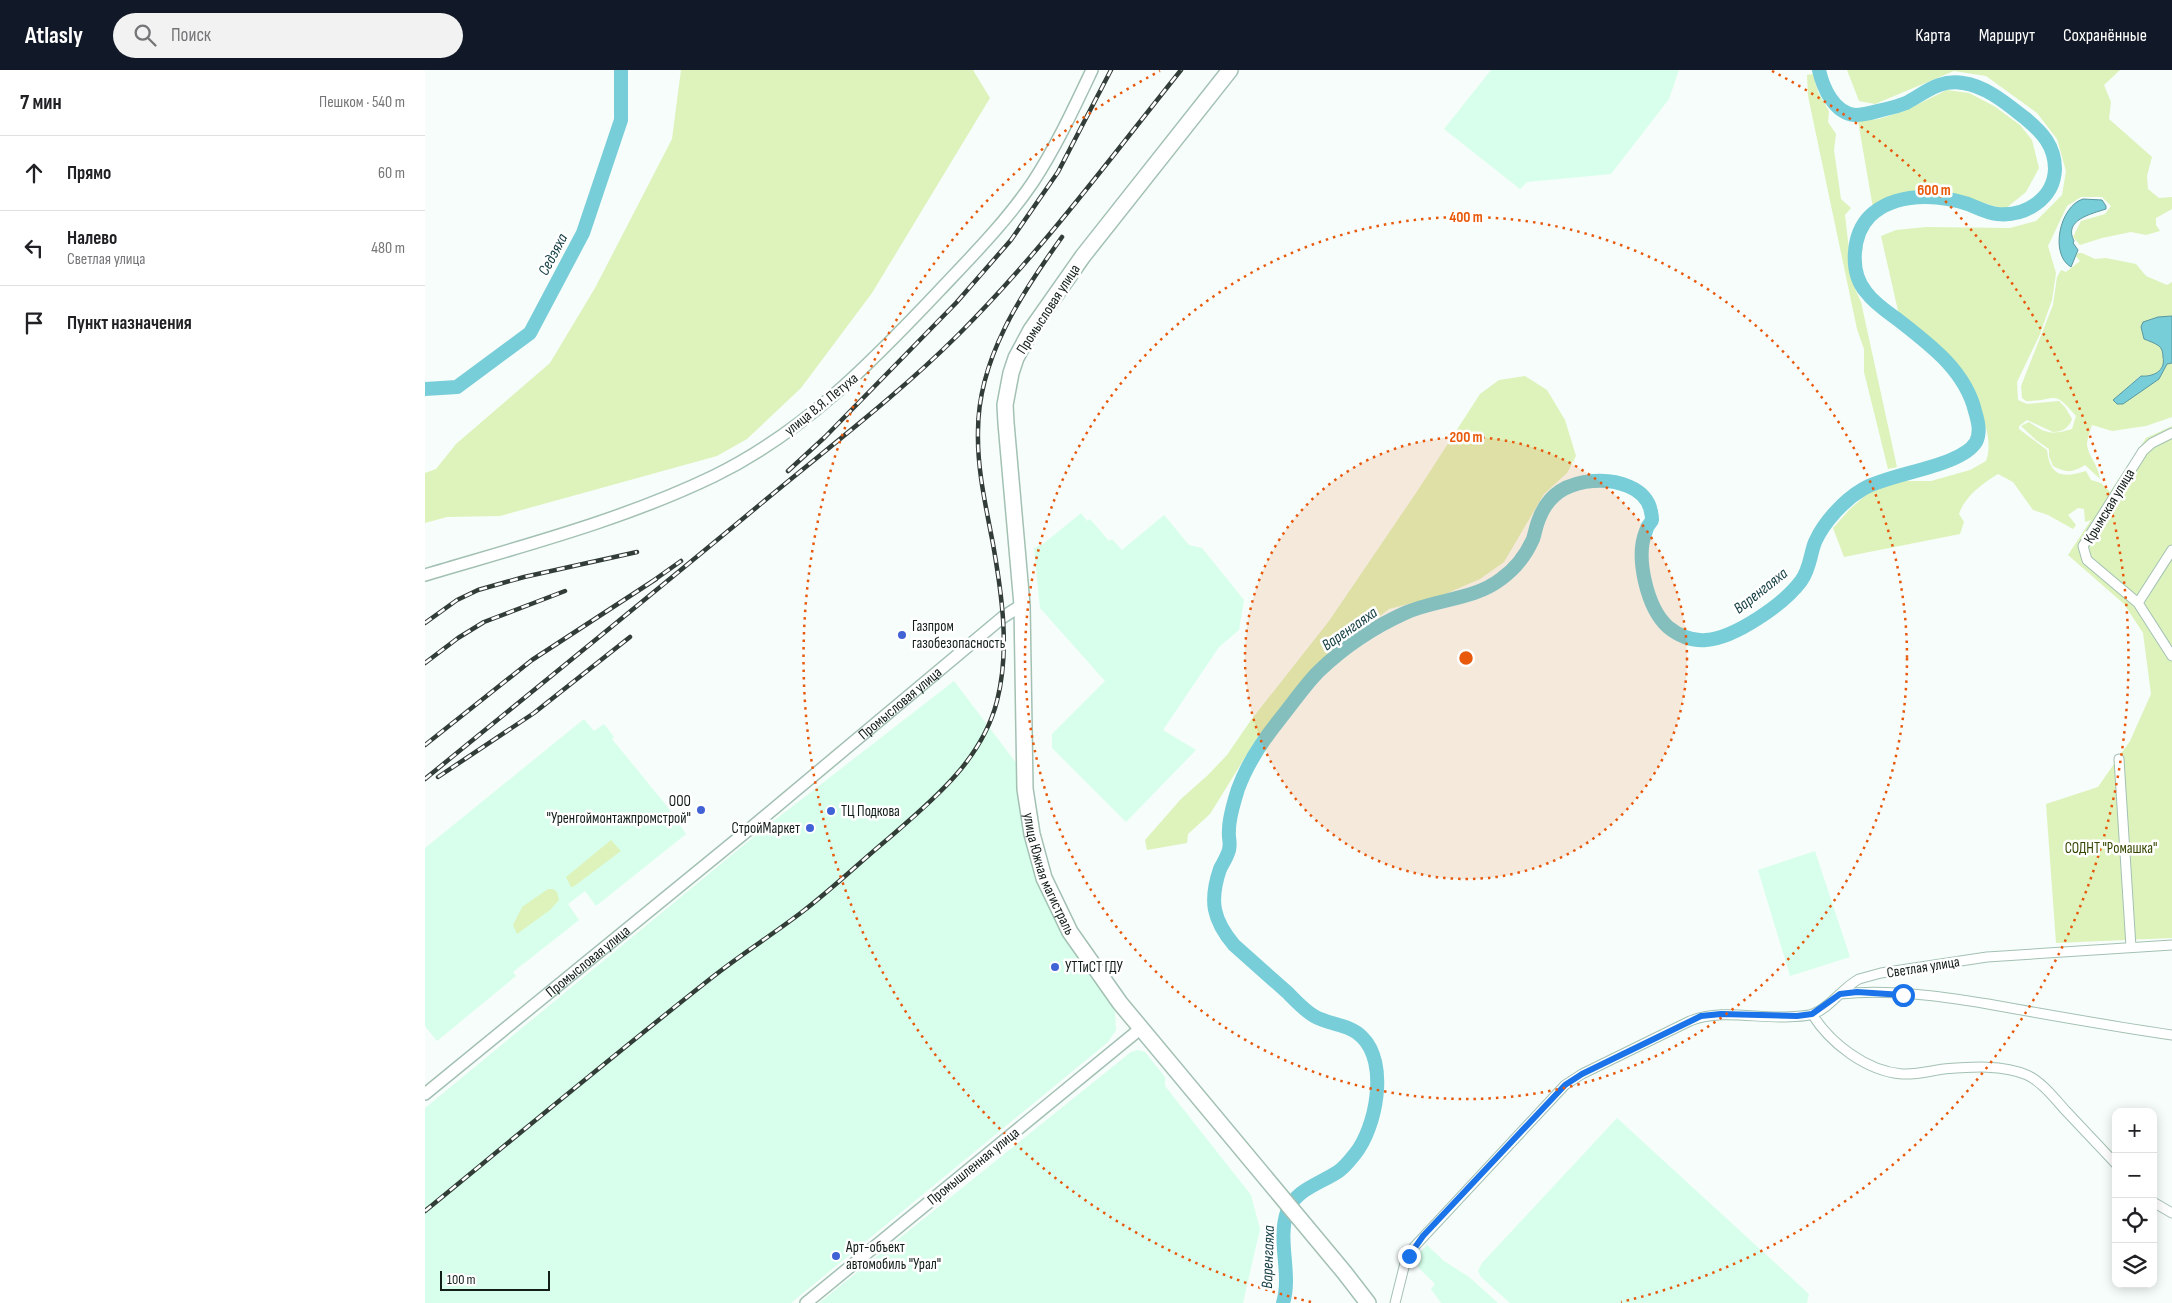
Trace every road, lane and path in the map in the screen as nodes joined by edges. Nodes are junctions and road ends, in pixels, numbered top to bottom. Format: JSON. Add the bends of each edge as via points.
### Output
{"nodes":[{"id":1,"x":1092,"y":70,"type":"edge"},
{"id":2,"x":1229,"y":70,"type":"edge"},
{"id":3,"x":2172,"y":433,"type":"edge"},
{"id":4,"x":2172,"y":550,"type":"edge"},
{"id":5,"x":425,"y":575,"type":"edge"},
{"id":6,"x":2138,"y":603,"type":"junction"},
{"id":7,"x":1022,"y":604,"type":"junction"},
{"id":8,"x":2172,"y":656,"type":"edge"},
{"id":9,"x":2119,"y":759,"type":"dead end"},
{"id":10,"x":2172,"y":945,"type":"edge"},
{"id":11,"x":2131,"y":947,"type":"junction"},
{"id":12,"x":1840,"y":994,"type":"junction"},
{"id":13,"x":1812,"y":1014,"type":"junction"},
{"id":14,"x":1140,"y":1029,"type":"junction"},
{"id":15,"x":2172,"y":1035,"type":"edge"},
{"id":16,"x":425,"y":1094,"type":"edge"},
{"id":17,"x":2112,"y":1160,"type":"edge"},
{"id":18,"x":2157,"y":1205,"type":"edge"},
{"id":19,"x":2172,"y":1214,"type":"edge"},
{"id":20,"x":806,"y":1303,"type":"edge"},
{"id":21,"x":1367,"y":1303,"type":"edge"},
{"id":22,"x":1395,"y":1303,"type":"edge"}],
"edges":[{"from":1,"to":5,"type":"main road","name":"улица В.Я. Петуха","via":[[1047,160],[1010,214],[883,350],[804,421],[740,462],[676,492],[581,528]]},
{"from":2,"to":7,"type":"highway","name":"Промысловая улица","via":[[1083,256],[1031,330],[1016,358],[1007,387],[1006,423]]},
{"from":3,"to":6,"type":"street","name":"Крымская улица","via":[[2151,443],[2143,451],[2083,546],[2087,560]]},
{"from":4,"to":6,"type":"street"},
{"from":6,"to":8,"type":"street","name":"Крымская улица"},
{"from":7,"to":14,"type":"highway","name":"улица Южная магистраль","via":[[1023,764],[1028,814],[1038,858],[1070,932]]},
{"from":7,"to":16,"type":"main road","name":"Промысловая улица"},
{"from":9,"to":11,"type":"street"},
{"from":10,"to":11,"type":"street","name":"Светлая улица"},
{"from":11,"to":12,"type":"street","name":"Светлая улица","via":[[1987,957],[1881,973],[1859,978]]},
{"from":12,"to":13,"type":"street","name":"Светлая улица"},
{"from":12,"to":15,"type":"street","via":[[1857,992],[1957,998]]},
{"from":13,"to":17,"type":"street","via":[[1822,1028],[1849,1052],[1890,1071],[1902,1074],[1997,1068],[2028,1076],[2052,1096]]},
{"from":13,"to":22,"type":"street","via":[[1701,1016],[1572,1079],[1414,1247],[1405,1263]]},
{"from":14,"to":20,"type":"main road","name":"Промышленная улица"},
{"from":14,"to":21,"type":"highway","name":"улица Южная магистраль"},
{"from":18,"to":19,"type":"street"}]}
